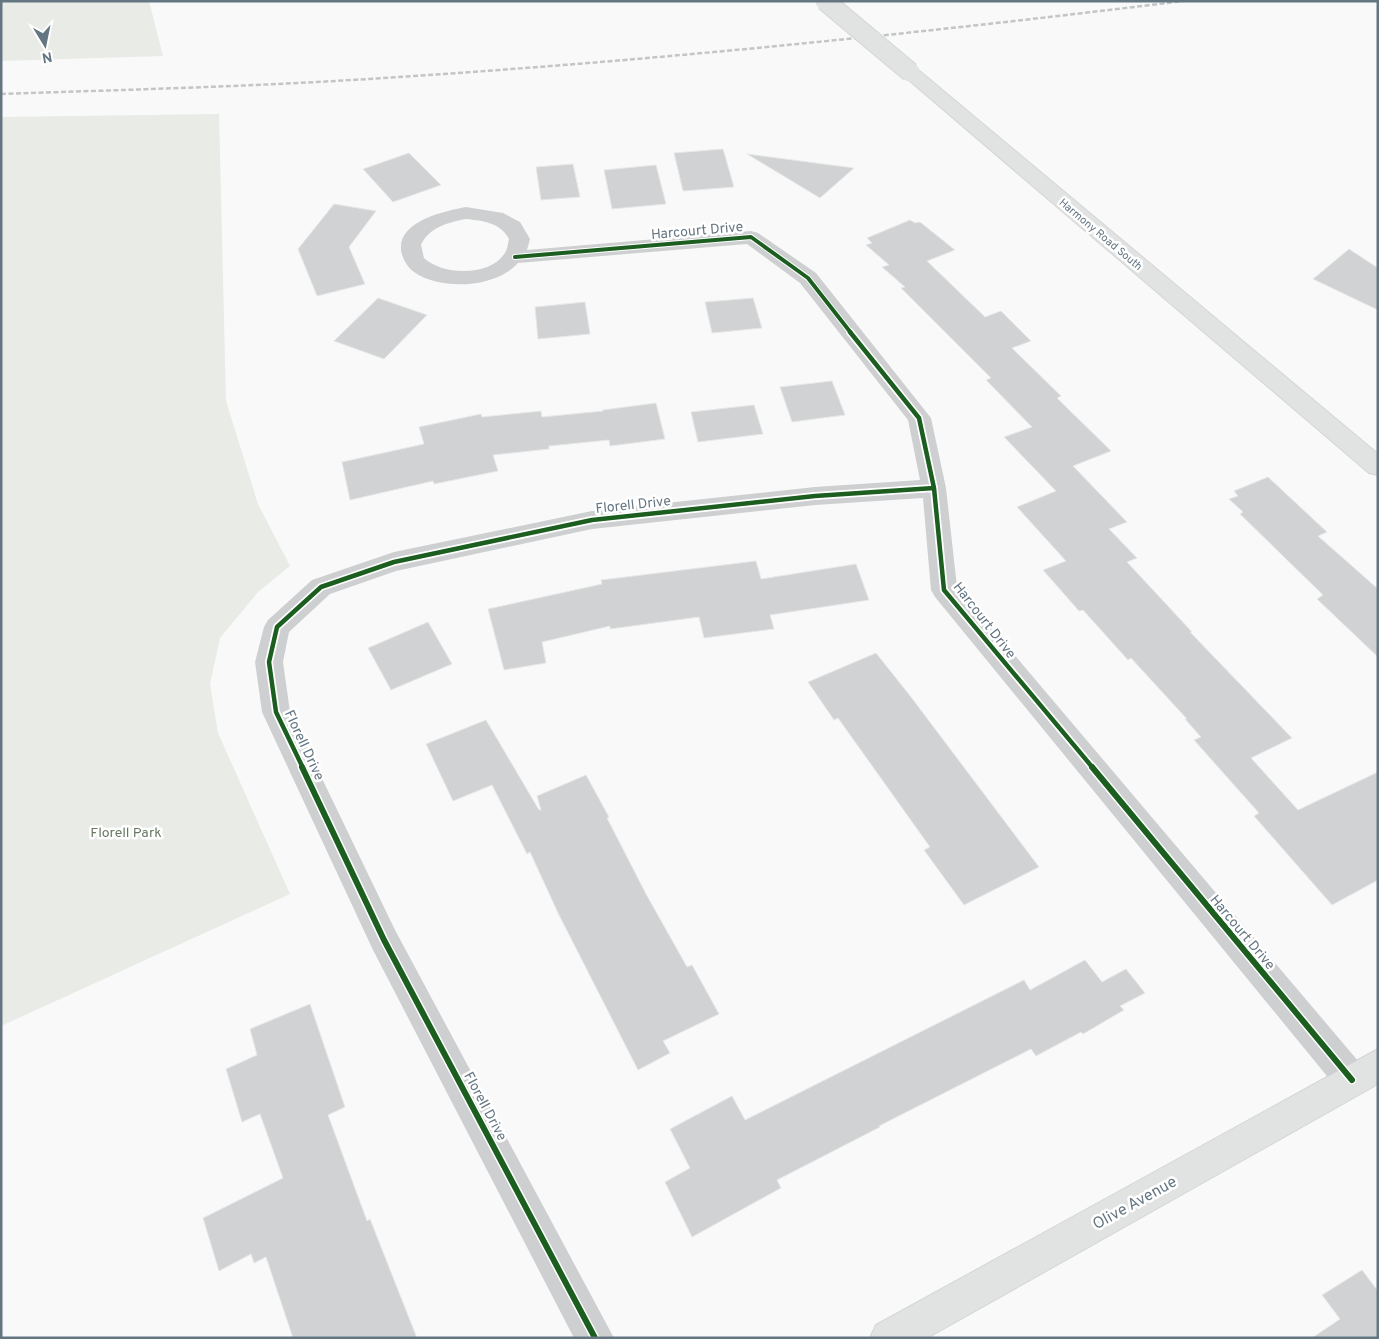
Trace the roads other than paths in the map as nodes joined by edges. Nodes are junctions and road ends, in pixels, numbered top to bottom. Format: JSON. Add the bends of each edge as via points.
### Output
{"nodes":[{"id":1,"x":825,"y":1,"type":"edge"},
{"id":2,"x":515,"y":257,"type":"junction"},
{"id":3,"x":1378,"y":467,"type":"edge"},
{"id":4,"x":934,"y":488,"type":"junction"},
{"id":5,"x":1365,"y":1072,"type":"edge"},
{"id":6,"x":595,"y":1338,"type":"edge"},
{"id":7,"x":889,"y":1338,"type":"edge"}],
"edges":[{"from":1,"to":3,"type":"main road","name":"Harmony Road South","bridge":true},
{"from":2,"to":2,"type":"street","name":"Harcourt Drive","via":[[520,240],[518,232],[503,220],[480,213],[453,215],[429,224],[420,231],[411,246],[416,262],[423,268],[458,278],[491,272]]},
{"from":2,"to":4,"type":"street","name":"Harcourt Drive","via":[[750,237],[808,278],[919,418]]},
{"from":4,"to":5,"type":"street","name":"Harcourt Drive","via":[[944,590]]},
{"from":4,"to":6,"type":"street","name":"Florell Drive","via":[[815,496],[592,520],[394,562],[321,587],[277,626],[269,662],[276,712],[384,940]]},
{"from":5,"to":7,"type":"main road","name":"Olive Avenue"}]}
